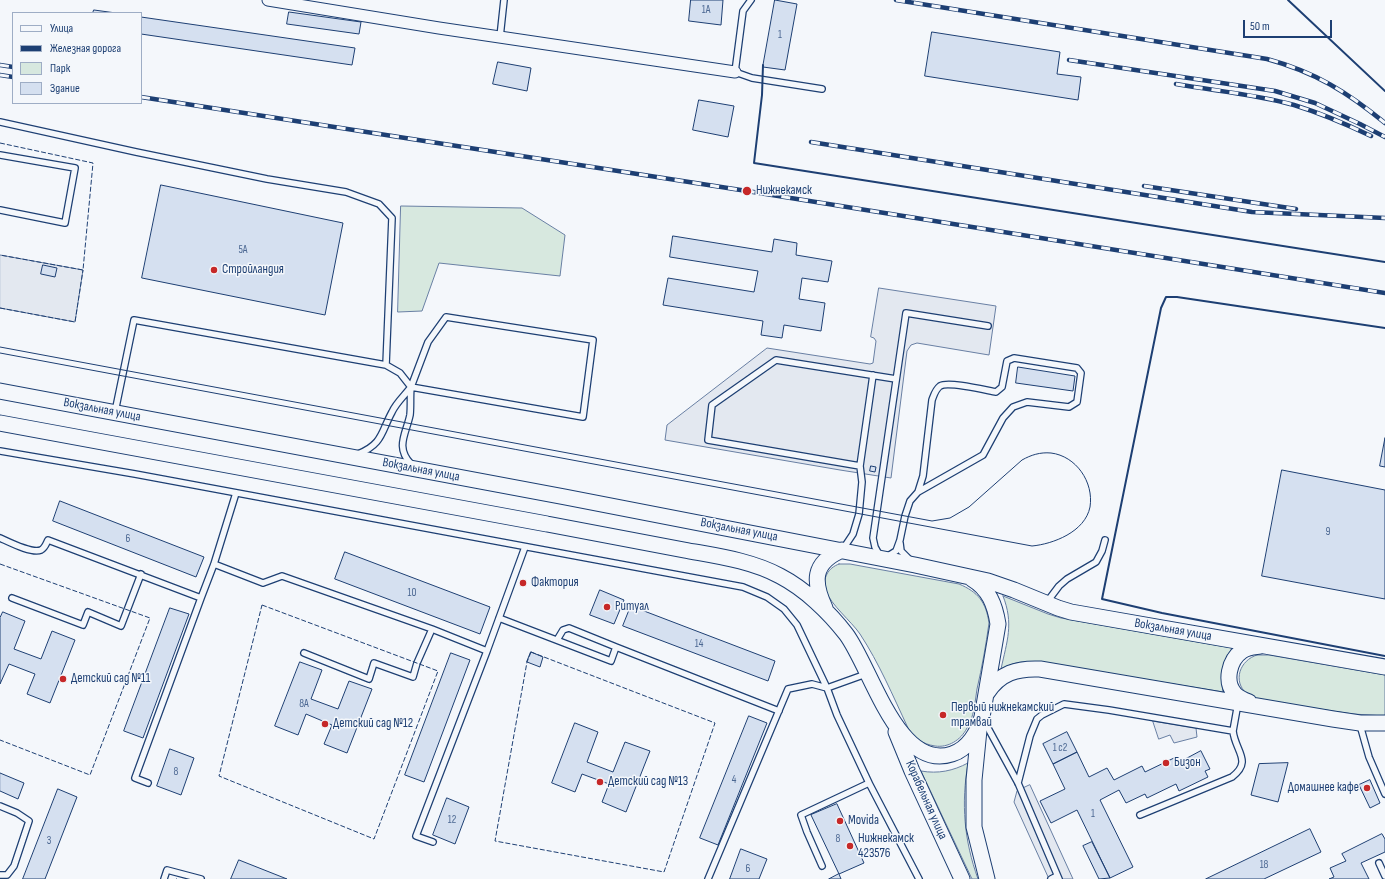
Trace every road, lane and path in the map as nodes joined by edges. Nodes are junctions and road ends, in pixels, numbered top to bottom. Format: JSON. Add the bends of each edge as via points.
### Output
{"nodes":[{"id":1,"x":268,"y":0,"type":"edge"},
{"id":2,"x":504,"y":0,"type":"edge"},
{"id":3,"x":751,"y":0,"type":"edge"},
{"id":4,"x":500,"y":37,"type":"junction"},
{"id":5,"x":734,"y":72,"type":"junction"},
{"id":6,"x":822,"y":89,"type":"dead end"},
{"id":7,"x":0,"y":122,"type":"edge"},
{"id":8,"x":0,"y":155,"type":"edge"},
{"id":9,"x":0,"y":210,"type":"edge"},
{"id":10,"x":988,"y":326,"type":"dead end"},
{"id":11,"x":386,"y":365,"type":"junction"},
{"id":12,"x":873,"y":375,"type":"junction"},
{"id":13,"x":896,"y":379,"type":"junction"},
{"id":14,"x":411,"y":387,"type":"junction"},
{"id":15,"x":0,"y":391,"type":"edge"},
{"id":16,"x":115,"y":412,"type":"junction"},
{"id":17,"x":0,"y":423,"type":"edge"},
{"id":18,"x":0,"y":450,"type":"edge"},
{"id":19,"x":351,"y":457,"type":"junction"},
{"id":20,"x":860,"y":466,"type":"junction"},
{"id":21,"x":415,"y":469,"type":"junction"},
{"id":22,"x":918,"y":492,"type":"junction"},
{"id":23,"x":236,"y":493,"type":"junction"},
{"id":24,"x":0,"y":538,"type":"edge"},
{"id":25,"x":900,"y":540,"type":"junction"},
{"id":26,"x":1105,"y":540,"type":"dead end"},
{"id":27,"x":525,"y":548,"type":"junction"},
{"id":28,"x":842,"y":550,"type":"junction"},
{"id":29,"x":882,"y":558,"type":"junction"},
{"id":30,"x":214,"y":564,"type":"junction"},
{"id":31,"x":915,"y":565,"type":"junction"},
{"id":32,"x":141,"y":574,"type":"junction"},
{"id":33,"x":965,"y":576,"type":"junction"},
{"id":34,"x":12,"y":598,"type":"dead end"},
{"id":35,"x":201,"y":598,"type":"junction"},
{"id":36,"x":1045,"y":604,"type":"junction"},
{"id":37,"x":826,"y":611,"type":"junction"},
{"id":38,"x":499,"y":618,"type":"junction"},
{"id":39,"x":432,"y":629,"type":"junction"},
{"id":40,"x":557,"y":640,"type":"junction"},
{"id":41,"x":1263,"y":645,"type":"junction"},
{"id":42,"x":616,"y":647,"type":"junction"},
{"id":43,"x":487,"y":651,"type":"junction"},
{"id":44,"x":304,"y":653,"type":"dead end"},
{"id":45,"x":1385,"y":667,"type":"edge"},
{"id":46,"x":869,"y":673,"type":"junction"},
{"id":47,"x":827,"y":688,"type":"junction"},
{"id":48,"x":986,"y":696,"type":"junction"},
{"id":49,"x":1238,"y":702,"type":"junction"},
{"id":50,"x":1255,"y":705,"type":"junction"},
{"id":51,"x":779,"y":711,"type":"junction"},
{"id":52,"x":891,"y":720,"type":"junction"},
{"id":53,"x":981,"y":721,"type":"junction"},
{"id":54,"x":1360,"y":723,"type":"junction"},
{"id":55,"x":1385,"y":723,"type":"edge"},
{"id":56,"x":1233,"y":730,"type":"junction"},
{"id":57,"x":869,"y":783,"type":"junction"},
{"id":58,"x":1018,"y":783,"type":"junction"},
{"id":59,"x":148,"y":784,"type":"dead end"},
{"id":60,"x":1385,"y":794,"type":"edge"},
{"id":61,"x":0,"y":806,"type":"edge"},
{"id":62,"x":1140,"y":815,"type":"dead end"},
{"id":63,"x":433,"y":842,"type":"dead end"},
{"id":64,"x":1379,"y":863,"type":"dead end"},
{"id":65,"x":822,"y":866,"type":"dead end"},
{"id":66,"x":0,"y":875,"type":"edge"},
{"id":67,"x":1385,"y":876,"type":"edge"},
{"id":68,"x":1056,"y":878,"type":"edge"},
{"id":69,"x":164,"y":879,"type":"edge"},
{"id":70,"x":201,"y":879,"type":"edge"},
{"id":71,"x":708,"y":879,"type":"edge"},
{"id":72,"x":919,"y":879,"type":"edge"},
{"id":73,"x":962,"y":879,"type":"edge"},
{"id":74,"x":987,"y":879,"type":"edge"}],
"edges":[{"from":1,"to":4,"type":"street"},
{"from":2,"to":4,"type":"lane"},
{"from":3,"to":5,"type":"lane","via":[[743,11]]},
{"from":4,"to":5,"type":"street"},
{"from":5,"to":6,"type":"lane","via":[[752,78]]},
{"from":7,"to":11,"type":"lane","via":[[182,162],[346,192],[379,204],[392,218]]},
{"from":8,"to":9,"type":"lane","via":[[75,168],[65,223]]},
{"from":10,"to":13,"type":"lane","via":[[906,313]]},
{"from":11,"to":14,"type":"lane","via":[[400,374]]},
{"from":11,"to":16,"type":"lane","via":[[134,320]]},
{"from":12,"to":13,"type":"lane"},
{"from":12,"to":20,"type":"lane"},
{"from":12,"to":20,"type":"lane","via":[[776,360],[712,405],[708,440]]},
{"from":13,"to":29,"type":"lane","via":[[873,538]]},
{"from":14,"to":14,"type":"lane","via":[[583,417],[593,340],[446,317],[428,342]]},
{"from":14,"to":19,"type":"lane","via":[[392,411],[375,445]]},
{"from":14,"to":21,"type":"lane","via":[[410,415],[402,439],[402,451]]},
{"from":15,"to":16,"type":"main road","name":"Вокзальная улица"},
{"from":16,"to":19,"type":"main road","name":"Вокзальная улица"},
{"from":17,"to":37,"type":"main road","name":"Вокзальная улица","via":[[746,563],[767,569],[784,578]]},
{"from":18,"to":23,"type":"lane"},
{"from":19,"to":21,"type":"main road","name":"Вокзальная улица"},
{"from":20,"to":28,"type":"lane","via":[[862,482],[859,514],[853,534]]},
{"from":21,"to":28,"type":"main road","name":"Вокзальная улица"},
{"from":22,"to":22,"type":"lane","via":[[983,455],[1003,418],[1013,407],[1027,402],[1069,407],[1077,402],[1081,373],[1077,368],[1014,358],[1007,361],[1002,388],[996,392],[950,384],[941,385],[932,400],[923,476]]},
{"from":22,"to":25,"type":"lane","via":[[910,501]]},
{"from":23,"to":27,"type":"lane"},
{"from":23,"to":30,"type":"lane"},
{"from":24,"to":32,"type":"lane","via":[[32,551],[40,551],[48,540]]},
{"from":25,"to":29,"type":"lane","via":[[896,551]]},
{"from":25,"to":31,"type":"lane","via":[[901,551]]},
{"from":26,"to":36,"type":"lane","via":[[1096,562],[1067,579]]},
{"from":27,"to":38,"type":"lane"},
{"from":27,"to":47,"type":"lane","via":[[743,587],[768,597],[784,609],[797,625]]},
{"from":28,"to":29,"type":"main road","name":"Вокзальная улица"},
{"from":28,"to":37,"type":"main road","name":"Вокзальная улица","via":[[825,560],[817,574],[818,594]]},
{"from":29,"to":31,"type":"main road","name":"Вокзальная улица"},
{"from":30,"to":35,"type":"lane"},
{"from":30,"to":39,"type":"lane","via":[[263,583],[282,576]]},
{"from":31,"to":33,"type":"main road","name":"Вокзальная улица"},
{"from":32,"to":34,"type":"lane","via":[[121,626],[88,612],[83,625]]},
{"from":32,"to":35,"type":"lane"},
{"from":33,"to":36,"type":"main road","name":"Вокзальная улица","via":[[1014,590]]},
{"from":33,"to":48,"type":"main road","name":"Вокзальная улица","via":[[988,592],[997,613],[996,640]]},
{"from":35,"to":59,"type":"lane","via":[[135,778]]},
{"from":36,"to":41,"type":"main road","name":"Вокзальная улица","via":[[1092,616]]},
{"from":37,"to":46,"type":"main road","name":"Вокзальная улица","via":[[853,644]]},
{"from":38,"to":40,"type":"lane"},
{"from":38,"to":43,"type":"lane"},
{"from":39,"to":43,"type":"lane"},
{"from":39,"to":44,"type":"lane","via":[[413,677],[374,663],[368,679]]},
{"from":40,"to":42,"type":"lane","via":[[563,630],[569,628]]},
{"from":40,"to":42,"type":"lane","via":[[611,661]]},
{"from":41,"to":45,"type":"main road","name":"Вокзальная улица"},
{"from":41,"to":50,"type":"main road","via":[[1243,650],[1229,672],[1229,682],[1233,691],[1240,698]]},
{"from":42,"to":51,"type":"lane"},
{"from":43,"to":63,"type":"lane","via":[[416,836]]},
{"from":46,"to":47,"type":"lane"},
{"from":46,"to":52,"type":"main road","name":"Вокзальная улица"},
{"from":47,"to":51,"type":"lane","via":[[812,684],[788,689]]},
{"from":47,"to":57,"type":"lane"},
{"from":48,"to":49,"type":"main road","name":"Вокзальная улица","via":[[1001,678],[1029,668]]},
{"from":48,"to":53,"type":"main road","name":"Вокзальная улица"},
{"from":49,"to":50,"type":"main road","name":"Вокзальная улица"},
{"from":49,"to":56,"type":"lane"},
{"from":50,"to":54,"type":"main road","name":"Вокзальная улица"},
{"from":51,"to":71,"type":"lane"},
{"from":52,"to":53,"type":"main road","name":"Вокзальная улица","via":[[916,748],[938,756],[960,751],[971,741]]},
{"from":52,"to":73,"type":"main road","name":"Корабельная улица","via":[[912,772]]},
{"from":53,"to":58,"type":"lane","via":[[992,733]]},
{"from":53,"to":74,"type":"main road","via":[[974,780],[974,827]]},
{"from":54,"to":55,"type":"main road","name":"Вокзальная улица"},
{"from":54,"to":60,"type":"lane","via":[[1369,757]]},
{"from":56,"to":58,"type":"lane","via":[[1064,704],[1037,719]]},
{"from":56,"to":62,"type":"lane","via":[[1233,737],[1242,759],[1239,772]]},
{"from":57,"to":65,"type":"lane","via":[[801,814]]},
{"from":57,"to":72,"type":"lane"},
{"from":58,"to":68,"type":"lane"},
{"from":61,"to":66,"type":"lane","via":[[30,820],[14,866],[7,875]]},
{"from":64,"to":67,"type":"lane"},
{"from":69,"to":70,"type":"lane","via":[[167,870]]}]}
